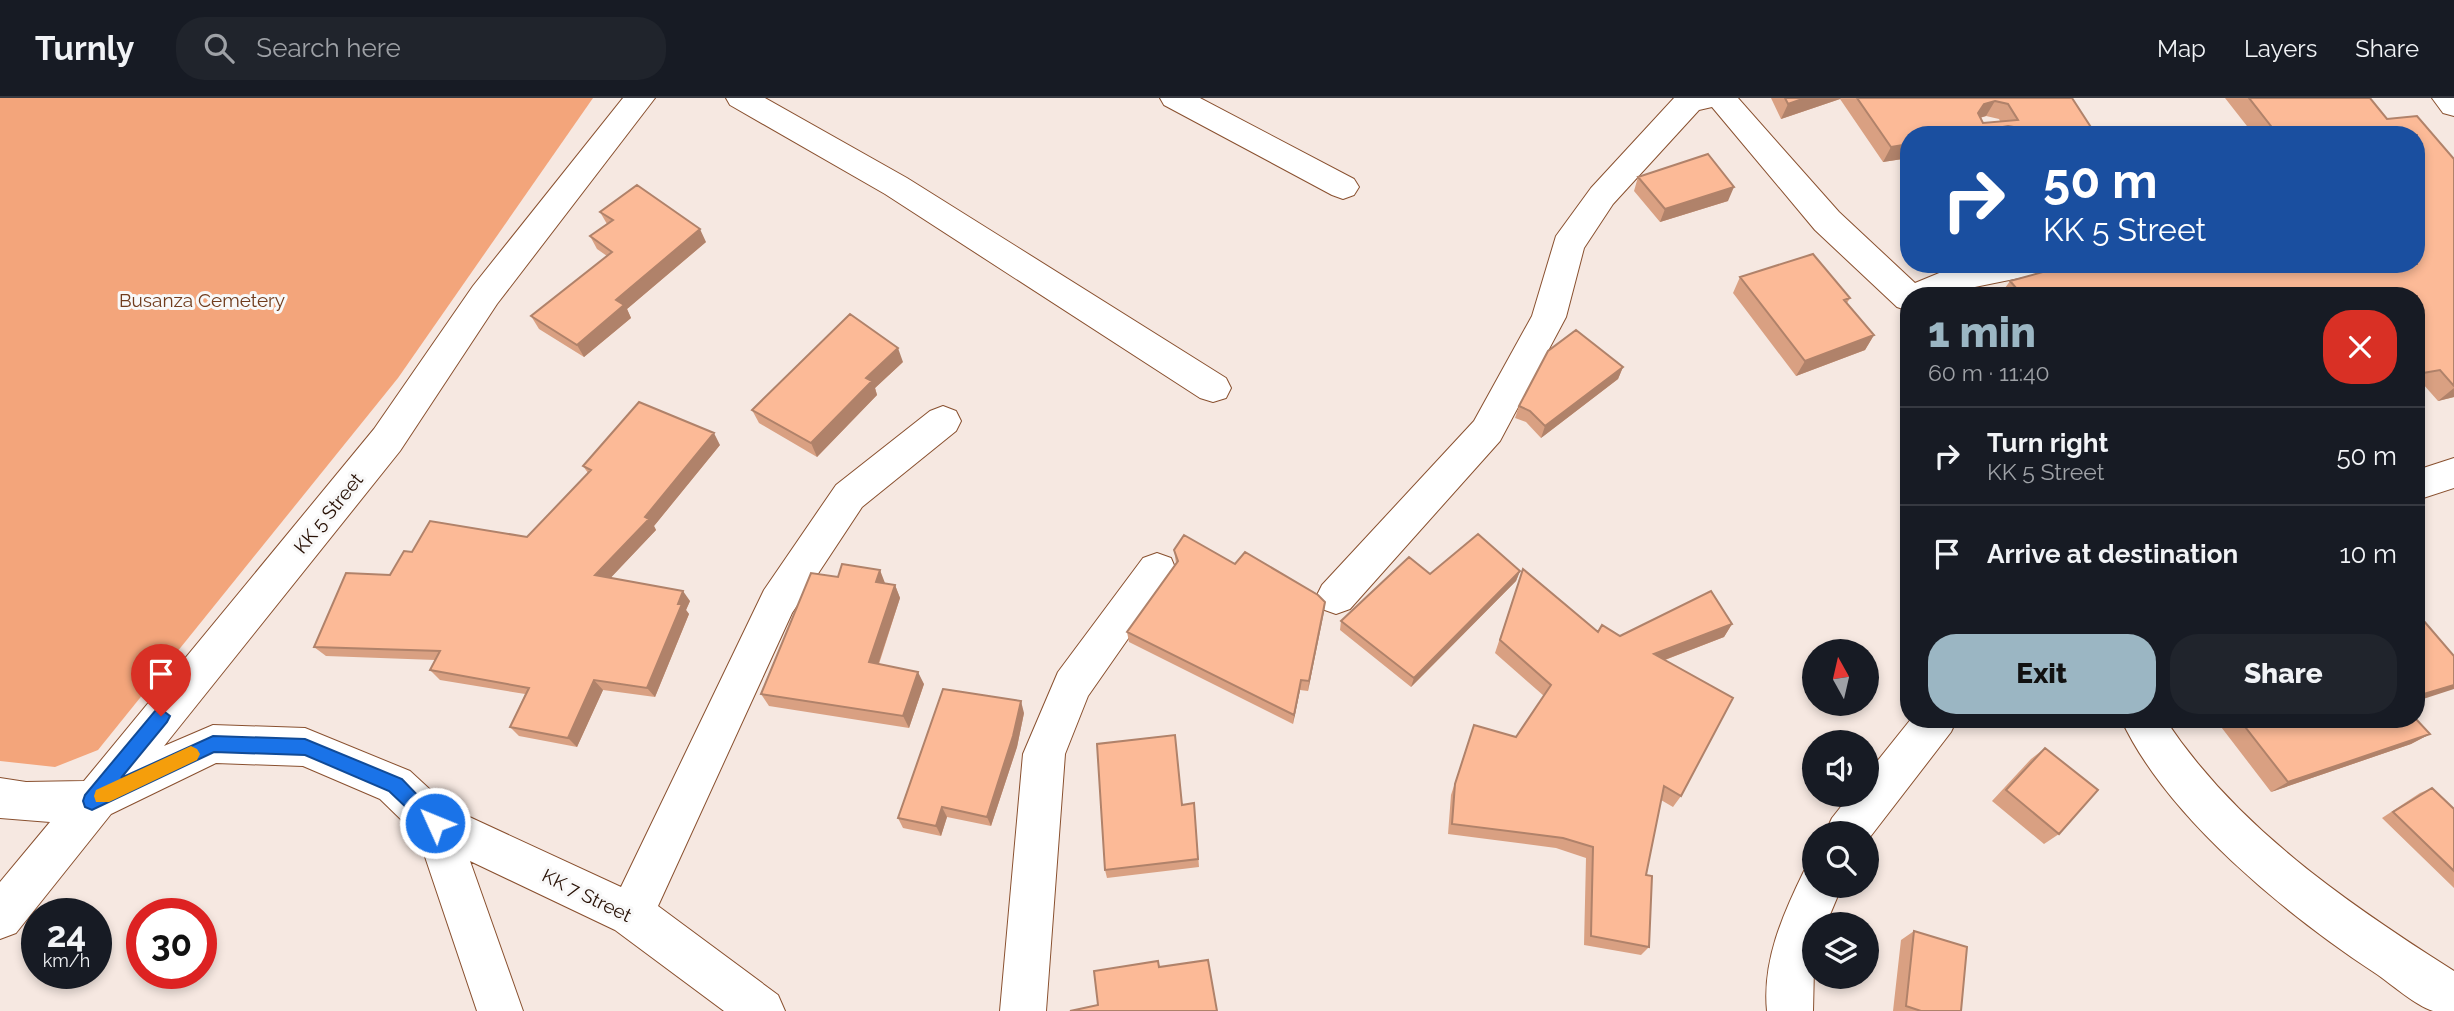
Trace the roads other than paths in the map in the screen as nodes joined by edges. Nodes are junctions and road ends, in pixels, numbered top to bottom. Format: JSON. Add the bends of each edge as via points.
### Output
{"nodes":[{"id":1,"x":640,"y":98,"type":"edge"},
{"id":2,"x":741,"y":98,"type":"edge"},
{"id":3,"x":1175,"y":98,"type":"edge"},
{"id":4,"x":1707,"y":98,"type":"edge"},
{"id":5,"x":1721,"y":98,"type":"edge"},
{"id":6,"x":2447,"y":98,"type":"edge"},
{"id":7,"x":2454,"y":105,"type":"edge"},
{"id":8,"x":1343,"y":187,"type":"dead end"},
{"id":9,"x":1981,"y":273,"type":"edge"},
{"id":10,"x":1940,"y":287,"type":"edge"},
{"id":11,"x":1900,"y":290,"type":"edge"},
{"id":12,"x":1213,"y":388,"type":"dead end"},
{"id":13,"x":943,"y":421,"type":"dead end"},
{"id":14,"x":2454,"y":473,"type":"edge"},
{"id":15,"x":2425,"y":482,"type":"edge"},
{"id":16,"x":1157,"y":570,"type":"dead end"},
{"id":17,"x":1336,"y":597,"type":"dead end"},
{"id":18,"x":1930,"y":728,"type":"edge"},
{"id":19,"x":2147,"y":728,"type":"edge"},
{"id":20,"x":0,"y":798,"type":"edge"},
{"id":21,"x":92,"y":801,"type":"junction"},
{"id":22,"x":1856,"y":821,"type":"edge"},
{"id":23,"x":435,"y":823,"type":"junction"},
{"id":24,"x":1814,"y":898,"type":"edge"},
{"id":25,"x":631,"y":914,"type":"junction"},
{"id":26,"x":0,"y":917,"type":"edge"},
{"id":27,"x":2454,"y":998,"type":"edge"},
{"id":28,"x":500,"y":1011,"type":"edge"},
{"id":29,"x":762,"y":1011,"type":"edge"},
{"id":30,"x":1023,"y":1011,"type":"edge"},
{"id":31,"x":1790,"y":1011,"type":"edge"}],
"edges":[{"from":1,"to":21,"type":"street","name":"KK 5 Street","via":[[485,295],[387,440]]},
{"from":2,"to":12,"type":"street","via":[[897,186]]},
{"from":3,"to":8,"type":"street"},
{"from":4,"to":17,"type":"street","via":[[1689,102],[1602,196],[1569,245],[1549,317],[1487,431]]},
{"from":5,"to":11,"type":"street","via":[[1827,221]]},
{"from":6,"to":7,"type":"street"},
{"from":9,"to":10,"type":"street"},
{"from":13,"to":25,"type":"street","via":[[849,496],[778,602]]},
{"from":14,"to":15,"type":"street"},
{"from":16,"to":30,"type":"street","via":[[1072,685],[1044,754]]},
{"from":18,"to":22,"type":"street"},
{"from":19,"to":27,"type":"street","via":[[2226,827],[2273,872],[2317,909]]},
{"from":20,"to":21,"type":"street","name":"KK 7 Street"},
{"from":21,"to":23,"type":"street","name":"KK 7 Street","via":[[213,744],[305,747],[396,785]]},
{"from":21,"to":26,"type":"street","name":"KK 5 Street"},
{"from":23,"to":25,"type":"street","name":"KK 7 Street"},
{"from":23,"to":28,"type":"street","name":"KK 7 Street"},
{"from":24,"to":31,"type":"street","via":[[1802,921],[1787,996]]},
{"from":25,"to":29,"type":"street","name":"KK 7 Street"}]}
